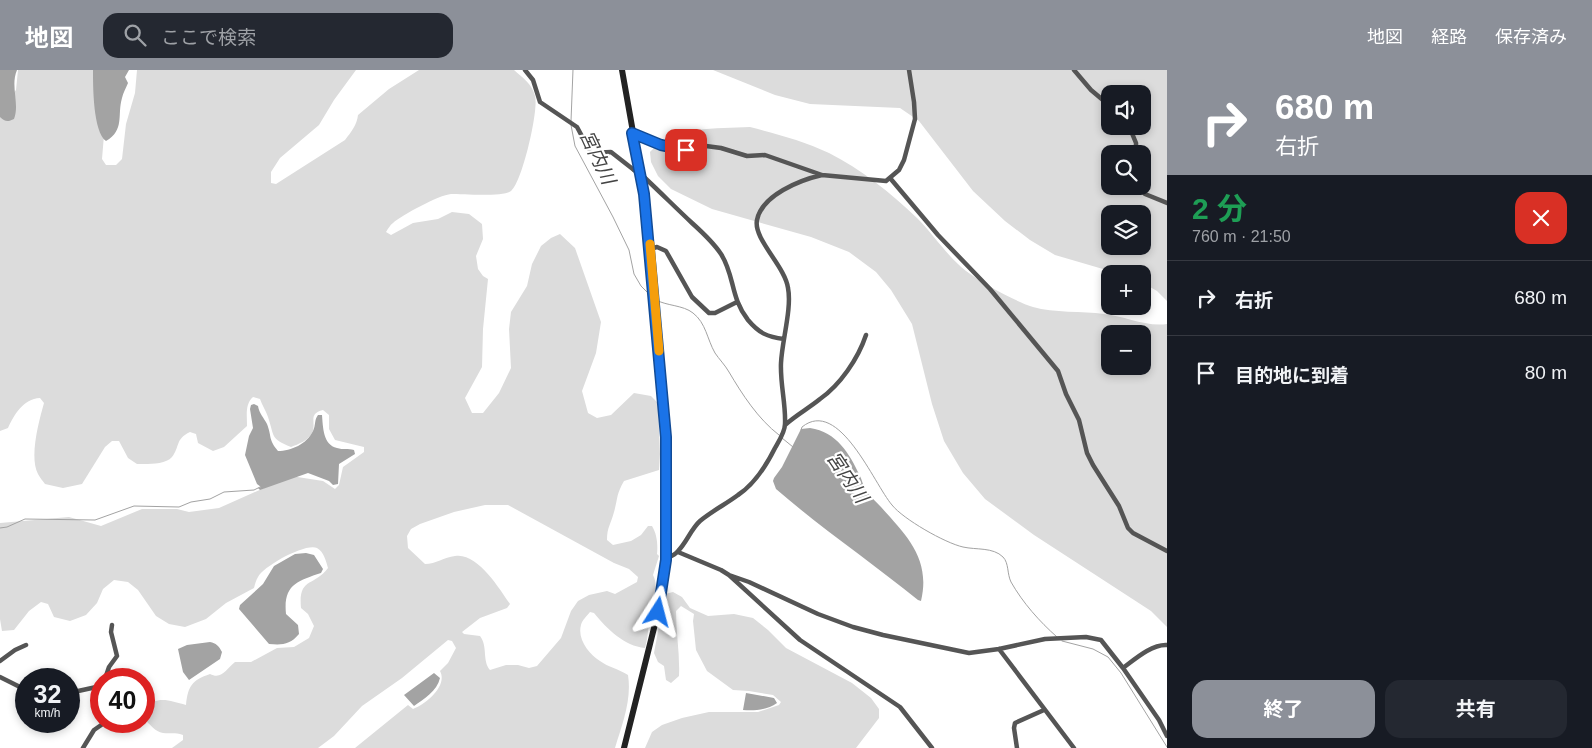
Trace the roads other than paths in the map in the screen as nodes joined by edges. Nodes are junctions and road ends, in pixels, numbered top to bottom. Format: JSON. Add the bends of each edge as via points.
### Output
{"nodes":[{"id":1,"x":525,"y":70,"type":"edge"},
{"id":2,"x":622,"y":70,"type":"edge"},
{"id":3,"x":909,"y":70,"type":"edge"},
{"id":4,"x":1074,"y":70,"type":"edge"},
{"id":5,"x":1101,"y":98,"type":"edge"},
{"id":6,"x":632,"y":133,"type":"junction"},
{"id":7,"x":822,"y":175,"type":"junction"},
{"id":8,"x":890,"y":178,"type":"junction"},
{"id":9,"x":1147,"y":195,"type":"edge"},
{"id":10,"x":1167,"y":203,"type":"edge"},
{"id":11,"x":650,"y":249,"type":"junction"},
{"id":12,"x":737,"y":302,"type":"junction"},
{"id":13,"x":866,"y":336,"type":"dead end"},
{"id":14,"x":784,"y":339,"type":"junction"},
{"id":15,"x":785,"y":425,"type":"junction"},
{"id":16,"x":1167,"y":551,"type":"edge"},
{"id":17,"x":678,"y":552,"type":"junction"},
{"id":18,"x":666,"y":560,"type":"junction"},
{"id":19,"x":729,"y":575,"type":"junction"},
{"id":20,"x":112,"y":625,"type":"dead end"},
{"id":21,"x":26,"y":645,"type":"dead end"},
{"id":22,"x":1167,"y":645,"type":"edge"},
{"id":23,"x":999,"y":649,"type":"junction"},
{"id":24,"x":0,"y":661,"type":"edge"},
{"id":25,"x":109,"y":668,"type":"edge"},
{"id":26,"x":1124,"y":668,"type":"junction"},
{"id":27,"x":0,"y":677,"type":"edge"},
{"id":28,"x":15,"y":684,"type":"edge"},
{"id":29,"x":1044,"y":710,"type":"junction"},
{"id":30,"x":92,"y":733,"type":"edge"},
{"id":31,"x":1167,"y":736,"type":"edge"},
{"id":32,"x":83,"y":748,"type":"edge"},
{"id":33,"x":624,"y":748,"type":"edge"},
{"id":34,"x":932,"y":748,"type":"edge"},
{"id":35,"x":1017,"y":748,"type":"edge"},
{"id":36,"x":1074,"y":748,"type":"edge"}],
"edges":[{"from":1,"to":12,"type":"street","bridge":true,"via":[[533,80],[540,102],[577,127],[591,153],[611,152],[645,178],[705,236],[728,269]]},
{"from":2,"to":6,"type":"street"},
{"from":3,"to":8,"type":"street","via":[[914,118],[904,160]]},
{"from":4,"to":5,"type":"street"},
{"from":6,"to":7,"type":"street","via":[[661,145],[686,150],[706,146],[747,156],[765,155]]},
{"from":6,"to":11,"type":"street","via":[[644,194]]},
{"from":7,"to":8,"type":"street","via":[[886,181]]},
{"from":7,"to":14,"type":"street","via":[[793,184],[767,202],[757,221],[761,239],[788,284]]},
{"from":8,"to":16,"type":"street","via":[[938,236],[990,289],[1058,371],[1079,420],[1087,453],[1119,506],[1128,528]]},
{"from":9,"to":10,"type":"street"},
{"from":11,"to":12,"type":"street","via":[[657,247],[666,251],[692,297],[709,313],[716,313]]},
{"from":11,"to":18,"type":"street","via":[[666,437]]},
{"from":12,"to":14,"type":"street","via":[[757,330]]},
{"from":13,"to":15,"type":"street","via":[[837,384]]},
{"from":14,"to":15,"type":"street","via":[[781,382]]},
{"from":15,"to":17,"type":"street","via":[[772,455],[753,482],[740,495],[699,522]]},
{"from":17,"to":18,"type":"street"},
{"from":17,"to":19,"type":"street"},
{"from":18,"to":33,"type":"street","via":[[658,612]]},
{"from":19,"to":23,"type":"street","via":[[818,614],[868,631],[969,653]]},
{"from":19,"to":34,"type":"street","via":[[800,640],[900,707]]},
{"from":20,"to":25,"type":"street","via":[[117,656]]},
{"from":21,"to":24,"type":"street"},
{"from":22,"to":26,"type":"street","via":[[1145,652]]},
{"from":23,"to":26,"type":"street","via":[[1045,639],[1086,637],[1101,640]]},
{"from":23,"to":29,"type":"street"},
{"from":26,"to":31,"type":"street"},
{"from":27,"to":28,"type":"street"},
{"from":29,"to":35,"type":"street","via":[[1015,723]]},
{"from":29,"to":36,"type":"street"},
{"from":30,"to":32,"type":"street"}]}
